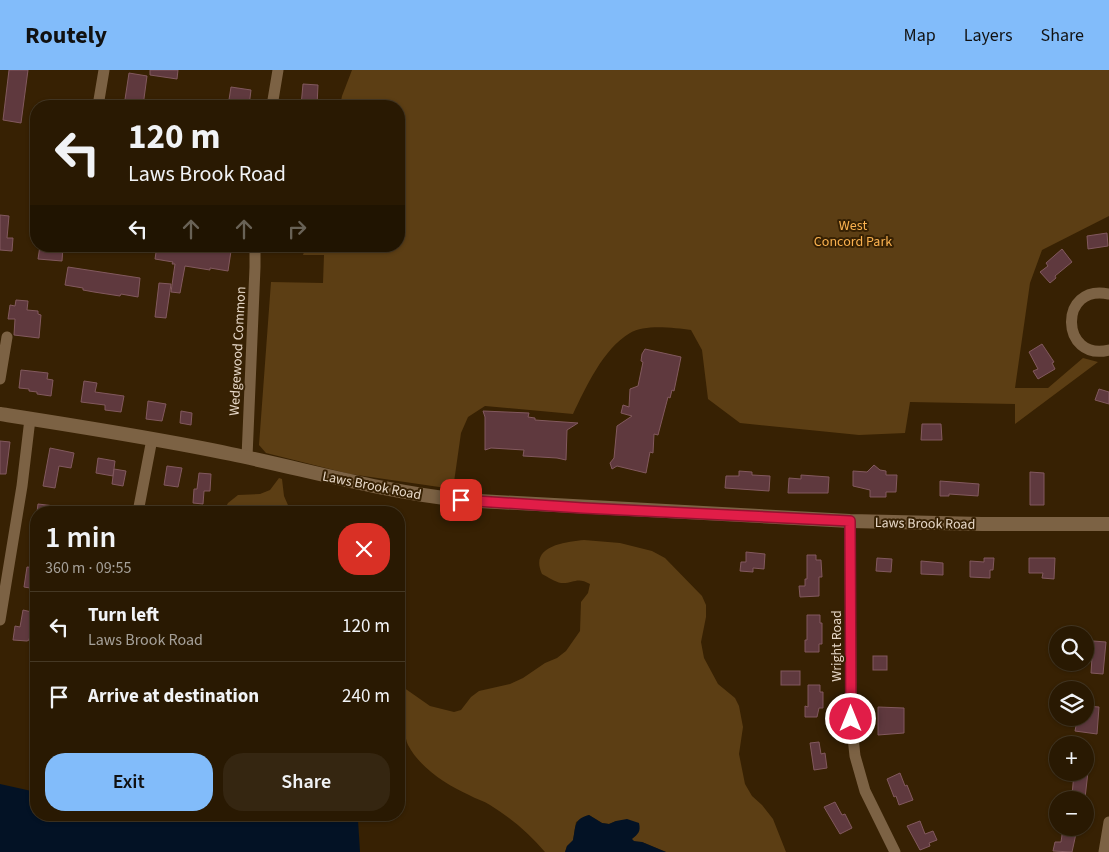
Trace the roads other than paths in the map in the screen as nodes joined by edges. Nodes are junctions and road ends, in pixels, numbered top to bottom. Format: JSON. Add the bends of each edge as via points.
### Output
{"nodes":[{"id":1,"x":104,"y":70,"type":"edge"},
{"id":2,"x":278,"y":70,"type":"edge"},
{"id":3,"x":99,"y":100,"type":"edge"},
{"id":4,"x":273,"y":100,"type":"edge"},
{"id":5,"x":255,"y":252,"type":"edge"},
{"id":6,"x":1109,"y":294,"type":"edge"},
{"id":7,"x":8,"y":337,"type":"dead end"},
{"id":8,"x":1109,"y":350,"type":"edge"},
{"id":9,"x":0,"y":379,"type":"edge"},
{"id":10,"x":0,"y":414,"type":"edge"},
{"id":11,"x":30,"y":419,"type":"junction"},
{"id":12,"x":152,"y":439,"type":"junction"},
{"id":13,"x":246,"y":457,"type":"junction"},
{"id":14,"x":139,"y":506,"type":"edge"},
{"id":15,"x":850,"y":521,"type":"junction"},
{"id":16,"x":1109,"y":524,"type":"edge"},
{"id":17,"x":4,"y":562,"type":"edge"},
{"id":18,"x":0,"y":620,"type":"edge"},
{"id":19,"x":1109,"y":822,"type":"edge"},
{"id":20,"x":894,"y":852,"type":"edge"},
{"id":21,"x":1104,"y":852,"type":"edge"}],
"edges":[{"from":1,"to":3,"type":"street"},
{"from":2,"to":4,"type":"street"},
{"from":5,"to":13,"type":"street","name":"Wedgewood Common"},
{"from":6,"to":8,"type":"street","via":[[1096,293],[1084,297],[1073,311],[1070,323],[1073,335],[1081,345],[1092,351]]},
{"from":7,"to":9,"type":"street"},
{"from":10,"to":11,"type":"street","name":"Laws Brook Road"},
{"from":11,"to":12,"type":"street","name":"Laws Brook Road"},
{"from":11,"to":17,"type":"street","via":[[22,486]]},
{"from":12,"to":13,"type":"street","name":"Laws Brook Road"},
{"from":12,"to":14,"type":"street"},
{"from":13,"to":15,"type":"street","name":"Laws Brook Road","via":[[374,487],[454,499]]},
{"from":15,"to":16,"type":"street","name":"Laws Brook Road"},
{"from":15,"to":20,"type":"street","name":"Wright Road","via":[[851,719],[855,756],[865,791]]},
{"from":17,"to":18,"type":"street"},
{"from":19,"to":21,"type":"street"}]}
